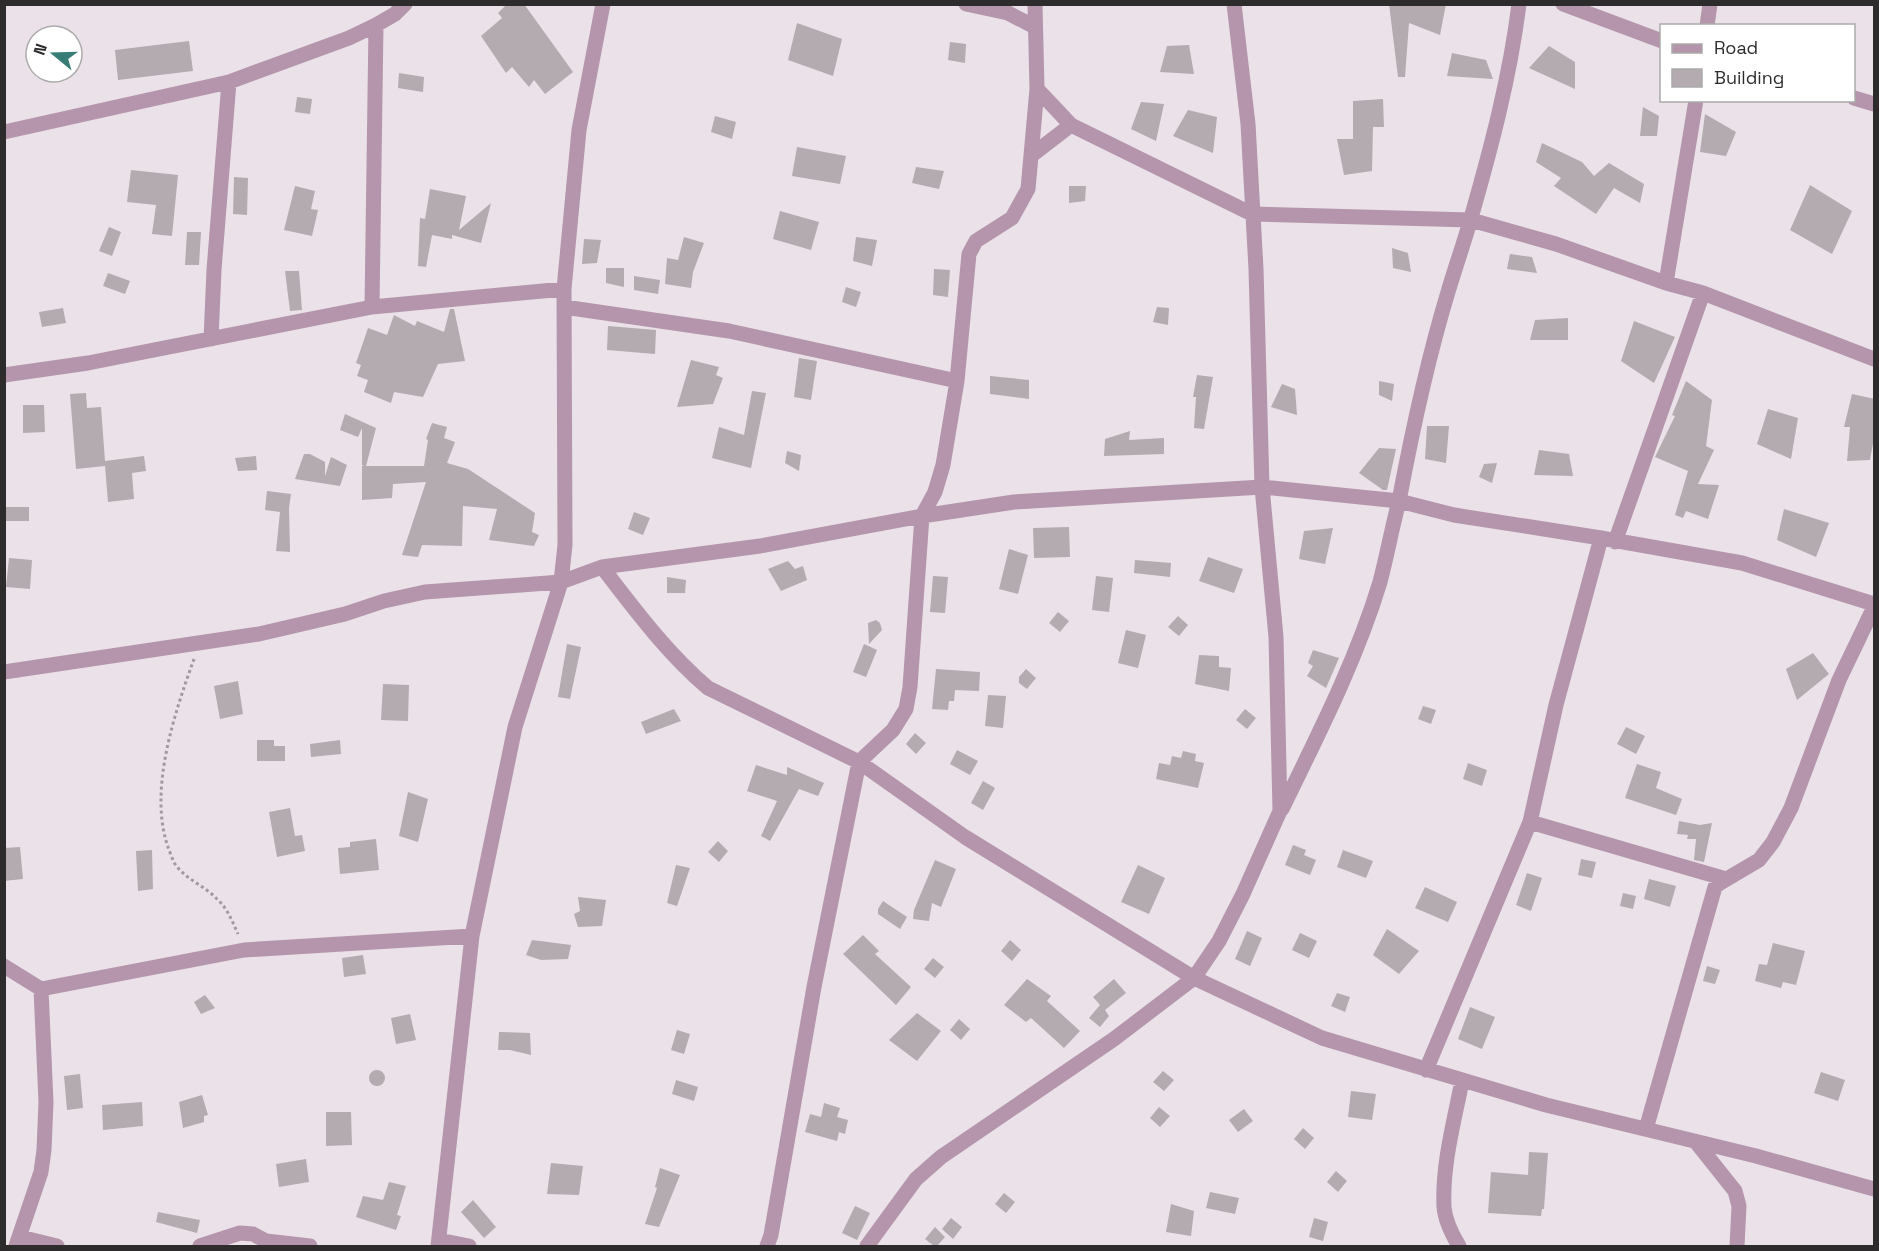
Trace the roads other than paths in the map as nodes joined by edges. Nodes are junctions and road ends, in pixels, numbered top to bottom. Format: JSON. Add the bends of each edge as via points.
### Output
{"nodes":[{"id":1,"x":405,"y":4,"type":"edge"},
{"id":2,"x":603,"y":4,"type":"edge"},
{"id":3,"x":966,"y":4,"type":"edge"},
{"id":4,"x":1035,"y":4,"type":"edge"},
{"id":5,"x":1234,"y":4,"type":"edge"},
{"id":6,"x":1519,"y":4,"type":"edge"},
{"id":7,"x":1563,"y":4,"type":"edge"},
{"id":8,"x":1710,"y":4,"type":"edge"},
{"id":9,"x":1707,"y":24,"type":"edge"},
{"id":10,"x":376,"y":26,"type":"junction"},
{"id":11,"x":1035,"y":27,"type":"junction"},
{"id":12,"x":1660,"y":40,"type":"edge"},
{"id":13,"x":229,"y":82,"type":"junction"},
{"id":14,"x":1037,"y":89,"type":"junction"},
{"id":15,"x":1855,"y":98,"type":"edge"},
{"id":16,"x":1696,"y":102,"type":"edge"},
{"id":17,"x":1875,"y":104,"type":"edge"},
{"id":18,"x":1071,"y":125,"type":"junction"},
{"id":19,"x":4,"y":132,"type":"edge"},
{"id":20,"x":1032,"y":155,"type":"junction"},
{"id":21,"x":1252,"y":214,"type":"junction"},
{"id":22,"x":1471,"y":220,"type":"junction"},
{"id":23,"x":1666,"y":283,"type":"junction"},
{"id":24,"x":564,"y":289,"type":"junction"},
{"id":25,"x":1703,"y":293,"type":"junction"},
{"id":26,"x":372,"y":307,"type":"junction"},
{"id":27,"x":564,"y":307,"type":"junction"},
{"id":28,"x":211,"y":339,"type":"junction"},
{"id":29,"x":1875,"y":359,"type":"edge"},
{"id":30,"x":4,"y":375,"type":"edge"},
{"id":31,"x":957,"y":381,"type":"junction"},
{"id":32,"x":1262,"y":487,"type":"junction"},
{"id":33,"x":1398,"y":501,"type":"junction"},
{"id":34,"x":922,"y":516,"type":"junction"},
{"id":35,"x":1608,"y":540,"type":"junction"},
{"id":36,"x":602,"y":567,"type":"junction"},
{"id":37,"x":561,"y":582,"type":"junction"},
{"id":38,"x":1875,"y":606,"type":"edge"},
{"id":39,"x":4,"y":672,"type":"edge"},
{"id":40,"x":859,"y":762,"type":"junction"},
{"id":41,"x":1280,"y":812,"type":"junction"},
{"id":42,"x":1530,"y":822,"type":"junction"},
{"id":43,"x":1726,"y":879,"type":"junction"},
{"id":44,"x":472,"y":936,"type":"junction"},
{"id":45,"x":4,"y":966,"type":"edge"},
{"id":46,"x":1194,"y":978,"type":"junction"},
{"id":47,"x":41,"y":989,"type":"junction"},
{"id":48,"x":1426,"y":1070,"type":"junction"},
{"id":49,"x":1462,"y":1081,"type":"junction"},
{"id":50,"x":1647,"y":1129,"type":"junction"},
{"id":51,"x":1696,"y":1142,"type":"junction"},
{"id":52,"x":1875,"y":1189,"type":"edge"},
{"id":53,"x":18,"y":1242,"type":"edge"},
{"id":54,"x":439,"y":1243,"type":"edge"},
{"id":55,"x":57,"y":1246,"type":"edge"},
{"id":56,"x":200,"y":1246,"type":"edge"},
{"id":57,"x":310,"y":1246,"type":"edge"},
{"id":58,"x":469,"y":1246,"type":"edge"},
{"id":59,"x":767,"y":1246,"type":"edge"},
{"id":60,"x":867,"y":1246,"type":"edge"},
{"id":61,"x":1459,"y":1246,"type":"edge"},
{"id":62,"x":1737,"y":1246,"type":"edge"}],
"edges":[{"from":1,"to":10,"type":"street"},
{"from":2,"to":24,"type":"street","via":[[579,130]]},
{"from":3,"to":11,"type":"street","via":[[1008,13]]},
{"from":4,"to":11,"type":"street"},
{"from":5,"to":21,"type":"street","via":[[1248,124]]},
{"from":6,"to":22,"type":"street","via":[[1512,54]]},
{"from":7,"to":12,"type":"street"},
{"from":8,"to":9,"type":"street"},
{"from":10,"to":13,"type":"street"},
{"from":10,"to":26,"type":"street"},
{"from":11,"to":14,"type":"street"},
{"from":13,"to":19,"type":"street"},
{"from":13,"to":28,"type":"street"},
{"from":14,"to":18,"type":"street"},
{"from":14,"to":20,"type":"street"},
{"from":15,"to":17,"type":"street"},
{"from":16,"to":23,"type":"street"},
{"from":18,"to":20,"type":"street"},
{"from":18,"to":21,"type":"street"},
{"from":20,"to":31,"type":"street","via":[[1028,189],[1012,218],[976,241],[969,254]]},
{"from":21,"to":22,"type":"street"},
{"from":21,"to":32,"type":"street"},
{"from":22,"to":23,"type":"street","via":[[1556,244]]},
{"from":22,"to":33,"type":"street","via":[[1447,293]]},
{"from":23,"to":25,"type":"street"},
{"from":24,"to":26,"type":"street"},
{"from":24,"to":27,"type":"street"},
{"from":25,"to":29,"type":"street"},
{"from":25,"to":35,"type":"street"},
{"from":26,"to":28,"type":"street"},
{"from":27,"to":31,"type":"street","via":[[729,331]]},
{"from":27,"to":37,"type":"street","via":[[565,545]]},
{"from":28,"to":30,"type":"street"},
{"from":31,"to":34,"type":"street","via":[[943,465]]},
{"from":32,"to":33,"type":"street"},
{"from":32,"to":34,"type":"street","via":[[1014,502]]},
{"from":32,"to":41,"type":"street","via":[[1276,637]]},
{"from":33,"to":35,"type":"street","via":[[1454,515]]},
{"from":33,"to":41,"type":"street","via":[[1380,581],[1364,628],[1325,722]]},
{"from":34,"to":36,"type":"street","via":[[760,546]]},
{"from":34,"to":40,"type":"street","via":[[906,709],[893,730]]},
{"from":35,"to":38,"type":"street","via":[[1742,563]]},
{"from":35,"to":42,"type":"street","via":[[1556,705]]},
{"from":36,"to":37,"type":"street"},
{"from":36,"to":40,"type":"street","via":[[644,622],[708,688]]},
{"from":37,"to":39,"type":"street","via":[[425,592],[259,634]]},
{"from":37,"to":44,"type":"street","via":[[515,727]]},
{"from":38,"to":43,"type":"street","via":[[1839,680],[1791,808],[1773,842],[1760,860]]},
{"from":40,"to":46,"type":"street","via":[[965,837]]},
{"from":40,"to":59,"type":"street"},
{"from":41,"to":46,"type":"street","via":[[1219,941]]},
{"from":42,"to":43,"type":"street"},
{"from":42,"to":48,"type":"street"},
{"from":43,"to":50,"type":"street","via":[[1715,887]]},
{"from":44,"to":47,"type":"street","via":[[244,950]]},
{"from":44,"to":54,"type":"street"},
{"from":45,"to":47,"type":"street"},
{"from":46,"to":48,"type":"street","via":[[1322,1038]]},
{"from":46,"to":60,"type":"street","via":[[1114,1040],[941,1156],[916,1179]]},
{"from":47,"to":53,"type":"street","via":[[44,1150],[41,1172]]},
{"from":48,"to":49,"type":"street"},
{"from":49,"to":50,"type":"street","via":[[1546,1106]]},
{"from":49,"to":61,"type":"street","via":[[1446,1170],[1444,1210]]},
{"from":50,"to":51,"type":"street"},
{"from":51,"to":52,"type":"street"},
{"from":51,"to":62,"type":"street","via":[[1735,1191],[1739,1206]]},
{"from":53,"to":55,"type":"street"},
{"from":54,"to":58,"type":"street"},
{"from":56,"to":57,"type":"street","via":[[240,1233],[266,1241]]}]}
